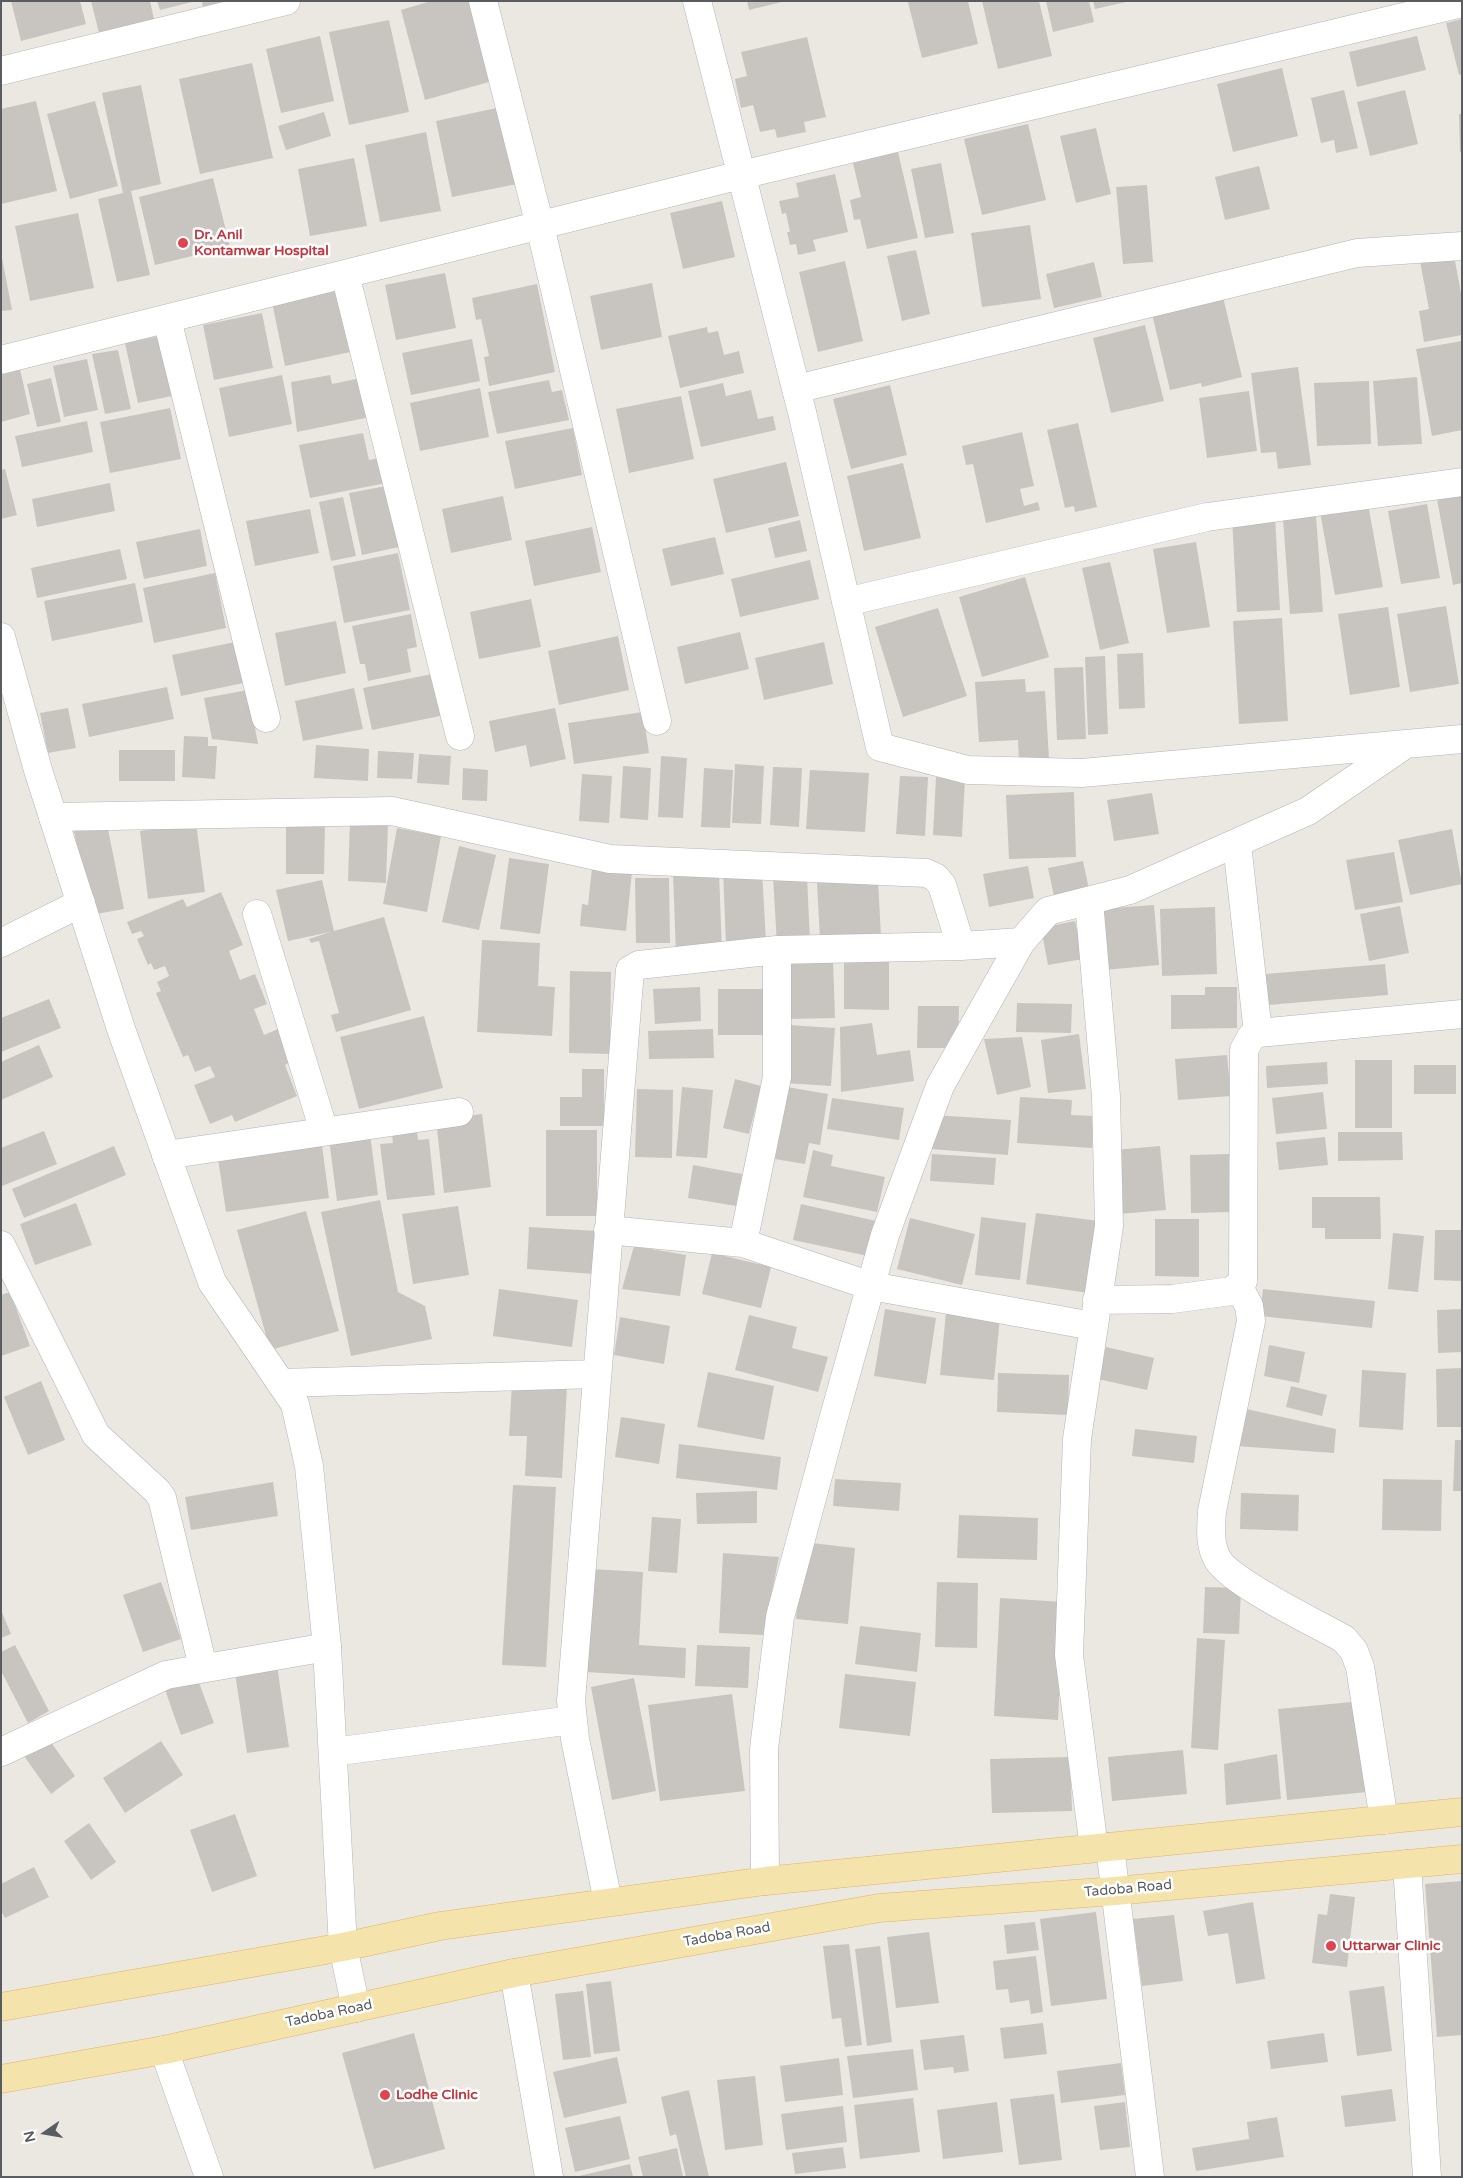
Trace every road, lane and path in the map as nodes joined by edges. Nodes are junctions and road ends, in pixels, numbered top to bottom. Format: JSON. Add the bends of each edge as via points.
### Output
{"nodes":[{"id":1,"x":286,"y":1,"type":"edge"},
{"id":2,"x":483,"y":1,"type":"edge"},
{"id":3,"x":697,"y":1,"type":"edge"},
{"id":4,"x":1462,"y":3,"type":"edge"},
{"id":5,"x":1,"y":72,"type":"edge"},
{"id":6,"x":741,"y":175,"type":"junction"},
{"id":7,"x":540,"y":226,"type":"junction"},
{"id":8,"x":1462,"y":246,"type":"edge"},
{"id":9,"x":345,"y":274,"type":"junction"},
{"id":10,"x":167,"y":318,"type":"junction"},
{"id":11,"x":1,"y":360,"type":"edge"},
{"id":12,"x":796,"y":389,"type":"junction"},
{"id":13,"x":1462,"y":482,"type":"edge"},
{"id":14,"x":846,"y":602,"type":"junction"},
{"id":15,"x":1,"y":637,"type":"edge"},
{"id":16,"x":11,"y":708,"type":"edge"},
{"id":17,"x":266,"y":718,"type":"dead end"},
{"id":18,"x":657,"y":721,"type":"dead end"},
{"id":19,"x":460,"y":736,"type":"dead end"},
{"id":20,"x":1462,"y":739,"type":"edge"},
{"id":21,"x":1403,"y":746,"type":"junction"},
{"id":22,"x":53,"y":817,"type":"junction"},
{"id":23,"x":1237,"y":844,"type":"junction"},
{"id":24,"x":1089,"y":901,"type":"junction"},
{"id":25,"x":81,"y":903,"type":"junction"},
{"id":26,"x":257,"y":914,"type":"dead end"},
{"id":27,"x":1021,"y":942,"type":"junction"},
{"id":28,"x":1,"y":943,"type":"edge"},
{"id":29,"x":961,"y":946,"type":"junction"},
{"id":30,"x":777,"y":950,"type":"junction"},
{"id":31,"x":1462,"y":1014,"type":"edge"},
{"id":32,"x":1258,"y":1034,"type":"junction"},
{"id":33,"x":459,"y":1112,"type":"dead end"},
{"id":34,"x":324,"y":1131,"type":"junction"},
{"id":35,"x":166,"y":1155,"type":"junction"},
{"id":36,"x":608,"y":1230,"type":"junction"},
{"id":37,"x":743,"y":1244,"type":"junction"},
{"id":38,"x":1,"y":1245,"type":"edge"},
{"id":39,"x":871,"y":1286,"type":"junction"},
{"id":40,"x":1239,"y":1287,"type":"junction"},
{"id":41,"x":1095,"y":1313,"type":"junction"},
{"id":42,"x":596,"y":1374,"type":"junction"},
{"id":43,"x":281,"y":1383,"type":"junction"},
{"id":44,"x":327,"y":1646,"type":"junction"},
{"id":45,"x":203,"y":1667,"type":"junction"},
{"id":46,"x":572,"y":1720,"type":"junction"},
{"id":47,"x":1,"y":1752,"type":"edge"},
{"id":48,"x":333,"y":1752,"type":"junction"},
{"id":49,"x":1462,"y":1812,"type":"edge"},
{"id":50,"x":1384,"y":1820,"type":"junction"},
{"id":51,"x":1102,"y":1848,"type":"junction"},
{"id":52,"x":1462,"y":1860,"type":"edge"},
{"id":53,"x":1407,"y":1864,"type":"junction"},
{"id":54,"x":765,"y":1881,"type":"junction"},
{"id":55,"x":1115,"y":1890,"type":"junction"},
{"id":56,"x":608,"y":1902,"type":"junction"},
{"id":57,"x":343,"y":1947,"type":"junction"},
{"id":58,"x":514,"y":1973,"type":"junction"},
{"id":59,"x":1,"y":2007,"type":"edge"},
{"id":60,"x":356,"y":2008,"type":"junction"},
{"id":61,"x":164,"y":2050,"type":"junction"},
{"id":62,"x":1,"y":2079,"type":"edge"},
{"id":63,"x":209,"y":2177,"type":"edge"},
{"id":64,"x":549,"y":2177,"type":"edge"},
{"id":65,"x":1150,"y":2177,"type":"edge"},
{"id":66,"x":1427,"y":2177,"type":"edge"}],
"edges":[{"from":1,"to":5,"type":"street"},
{"from":2,"to":7,"type":"street"},
{"from":3,"to":6,"type":"street"},
{"from":4,"to":6,"type":"street"},
{"from":6,"to":7,"type":"street"},
{"from":6,"to":12,"type":"street"},
{"from":7,"to":9,"type":"street"},
{"from":7,"to":18,"type":"street"},
{"from":8,"to":12,"type":"street","via":[[1357,253]]},
{"from":9,"to":10,"type":"street"},
{"from":9,"to":19,"type":"street"},
{"from":10,"to":11,"type":"street"},
{"from":10,"to":17,"type":"street"},
{"from":12,"to":14,"type":"street"},
{"from":13,"to":14,"type":"street","via":[[1207,517]]},
{"from":14,"to":21,"type":"street","via":[[880,746],[968,770],[1082,773]]},
{"from":15,"to":16,"type":"street"},
{"from":16,"to":22,"type":"street"},
{"from":20,"to":21,"type":"street"},
{"from":21,"to":23,"type":"street","via":[[1308,811]]},
{"from":22,"to":25,"type":"street"},
{"from":22,"to":29,"type":"street","via":[[392,811],[610,859],[926,873],[942,884]]},
{"from":23,"to":24,"type":"street","via":[[1130,890]]},
{"from":23,"to":32,"type":"street"},
{"from":24,"to":27,"type":"street","via":[[1048,911]]},
{"from":24,"to":41,"type":"street","via":[[1106,1096],[1109,1226]]},
{"from":25,"to":28,"type":"street"},
{"from":25,"to":35,"type":"street"},
{"from":26,"to":34,"type":"street"},
{"from":27,"to":29,"type":"street"},
{"from":27,"to":39,"type":"street","via":[[940,1086],[885,1235]]},
{"from":29,"to":30,"type":"street"},
{"from":30,"to":36,"type":"street","via":[[639,965],[630,970]]},
{"from":30,"to":37,"type":"street","via":[[777,1077]]},
{"from":31,"to":32,"type":"street"},
{"from":32,"to":40,"type":"street","via":[[1251,1037],[1244,1050],[1245,1274]]},
{"from":33,"to":34,"type":"street"},
{"from":34,"to":35,"type":"street"},
{"from":35,"to":43,"type":"street","via":[[212,1282]]},
{"from":36,"to":37,"type":"street"},
{"from":36,"to":42,"type":"street"},
{"from":37,"to":39,"type":"street"},
{"from":38,"to":45,"type":"street","via":[[96,1435],[162,1498]]},
{"from":39,"to":41,"type":"street"},
{"from":39,"to":54,"type":"street","via":[[780,1617],[764,1749]]},
{"from":40,"to":41,"type":"street","via":[[1232,1291]]},
{"from":40,"to":50,"type":"street","via":[[1249,1306],[1251,1321],[1212,1511],[1211,1538],[1218,1560],[1234,1578],[1344,1640],[1354,1651],[1360,1667]]},
{"from":41,"to":51,"type":"street","via":[[1077,1439],[1070,1655]]},
{"from":42,"to":43,"type":"street"},
{"from":42,"to":46,"type":"street"},
{"from":43,"to":44,"type":"street","via":[[295,1404],[309,1466]]},
{"from":44,"to":45,"type":"street"},
{"from":44,"to":48,"type":"street"},
{"from":45,"to":47,"type":"street","via":[[166,1675]]},
{"from":46,"to":48,"type":"street"},
{"from":46,"to":56,"type":"street"},
{"from":48,"to":57,"type":"street"},
{"from":49,"to":50,"type":"main road"},
{"from":50,"to":51,"type":"main road"},
{"from":51,"to":54,"type":"main road"},
{"from":51,"to":55,"type":"street"},
{"from":52,"to":53,"type":"main road","name":"Tadoba Road"},
{"from":53,"to":55,"type":"main road","name":"Tadoba Road"},
{"from":53,"to":66,"type":"street"},
{"from":54,"to":56,"type":"main road"},
{"from":55,"to":58,"type":"main road","name":"Tadoba Road","via":[[880,1908]]},
{"from":55,"to":65,"type":"street"},
{"from":56,"to":57,"type":"main road","via":[[440,1926]]},
{"from":57,"to":59,"type":"main road"},
{"from":57,"to":60,"type":"street"},
{"from":58,"to":60,"type":"main road","name":"Tadoba Road"},
{"from":58,"to":64,"type":"street"},
{"from":60,"to":61,"type":"main road","name":"Tadoba Road"},
{"from":61,"to":62,"type":"main road","name":"Tadoba Road"},
{"from":61,"to":63,"type":"street"}]}
